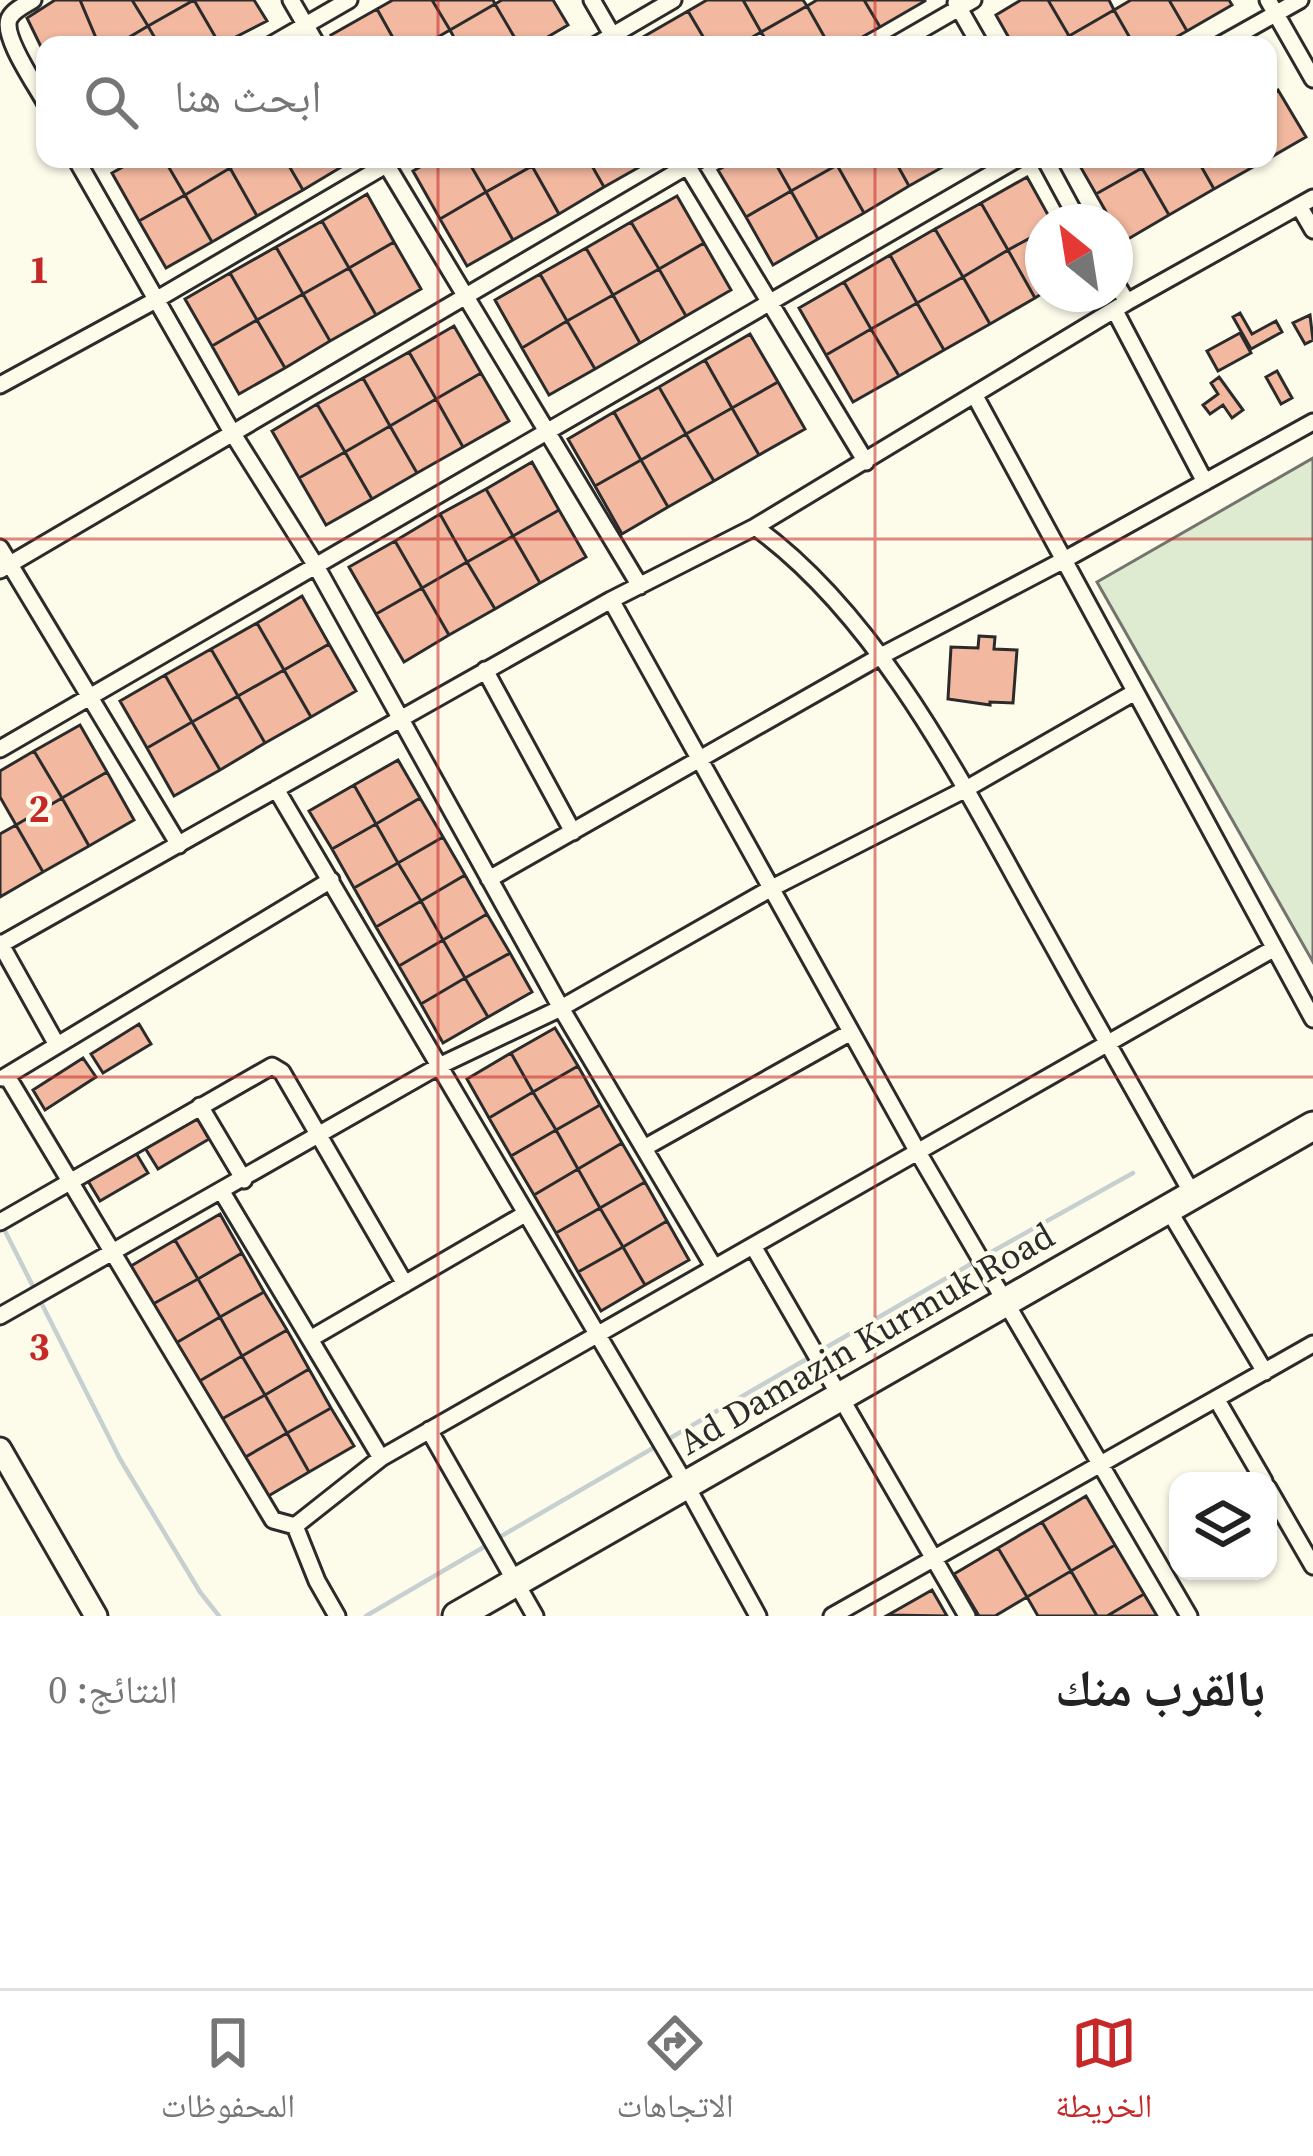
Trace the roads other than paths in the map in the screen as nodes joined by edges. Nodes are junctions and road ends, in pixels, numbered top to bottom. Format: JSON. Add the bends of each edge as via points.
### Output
{"nodes":[{"id":1,"x":33,"y":0,"type":"edge"},
{"id":2,"x":291,"y":0,"type":"edge"},
{"id":3,"x":349,"y":0,"type":"edge"},
{"id":4,"x":592,"y":0,"type":"edge"},
{"id":5,"x":673,"y":0,"type":"edge"},
{"id":6,"x":1300,"y":0,"type":"edge"},
{"id":7,"x":962,"y":3,"type":"edge"},
{"id":8,"x":1272,"y":7,"type":"edge"},
{"id":9,"x":305,"y":25,"type":"junction"},
{"id":10,"x":286,"y":36,"type":"edge"},
{"id":11,"x":312,"y":36,"type":"edge"},
{"id":12,"x":613,"y":36,"type":"edge"},
{"id":13,"x":621,"y":36,"type":"edge"},
{"id":14,"x":909,"y":36,"type":"edge"},
{"id":15,"x":976,"y":36,"type":"edge"},
{"id":16,"x":1232,"y":36,"type":"edge"},
{"id":17,"x":1313,"y":79,"type":"edge"},
{"id":18,"x":36,"y":86,"type":"edge"},
{"id":19,"x":82,"y":168,"type":"edge"},
{"id":20,"x":377,"y":168,"type":"edge"},
{"id":21,"x":393,"y":168,"type":"edge"},
{"id":22,"x":678,"y":168,"type":"edge"},
{"id":23,"x":694,"y":168,"type":"edge"},
{"id":24,"x":1001,"y":168,"type":"edge"},
{"id":25,"x":1050,"y":168,"type":"edge"},
{"id":26,"x":1306,"y":202,"type":"edge"},
{"id":27,"x":1069,"y":204,"type":"edge"},
{"id":28,"x":1313,"y":230,"type":"edge"},
{"id":29,"x":465,"y":297,"type":"junction"},
{"id":30,"x":1133,"y":299,"type":"edge"},
{"id":31,"x":770,"y":300,"type":"junction"},
{"id":32,"x":154,"y":301,"type":"junction"},
{"id":33,"x":1111,"y":312,"type":"edge"},
{"id":34,"x":1124,"y":312,"type":"edge"},
{"id":35,"x":0,"y":385,"type":"edge"},
{"id":36,"x":975,"y":396,"type":"junction"},
{"id":37,"x":1313,"y":422,"type":"edge"},
{"id":38,"x":545,"y":432,"type":"junction"},
{"id":39,"x":233,"y":434,"type":"junction"},
{"id":40,"x":866,"y":462,"type":"junction"},
{"id":41,"x":1205,"y":482,"type":"junction"},
{"id":42,"x":755,"y":527,"type":"junction"},
{"id":43,"x":0,"y":548,"type":"edge"},
{"id":44,"x":1064,"y":560,"type":"junction"},
{"id":45,"x":316,"y":566,"type":"junction"},
{"id":46,"x":5,"y":567,"type":"edge"},
{"id":47,"x":640,"y":586,"type":"junction"},
{"id":48,"x":611,"y":600,"type":"junction"},
{"id":49,"x":879,"y":657,"type":"junction"},
{"id":50,"x":484,"y":670,"type":"junction"},
{"id":51,"x":1135,"y":692,"type":"junction"},
{"id":52,"x":88,"y":697,"type":"junction"},
{"id":53,"x":399,"y":718,"type":"junction"},
{"id":54,"x":0,"y":748,"type":"edge"},
{"id":55,"x":698,"y":763,"type":"junction"},
{"id":56,"x":276,"y":789,"type":"junction"},
{"id":57,"x":965,"y":789,"type":"junction"},
{"id":58,"x":573,"y":832,"type":"junction"},
{"id":59,"x":179,"y":845,"type":"junction"},
{"id":60,"x":489,"y":879,"type":"junction"},
{"id":61,"x":331,"y":880,"type":"junction"},
{"id":62,"x":770,"y":889,"type":"junction"},
{"id":63,"x":0,"y":944,"type":"edge"},
{"id":64,"x":1273,"y":949,"type":"junction"},
{"id":65,"x":561,"y":1008,"type":"junction"},
{"id":66,"x":1313,"y":1019,"type":"edge"},
{"id":67,"x":851,"y":1032,"type":"junction"},
{"id":68,"x":1108,"y":1044,"type":"junction"},
{"id":69,"x":57,"y":1045,"type":"junction"},
{"id":70,"x":439,"y":1066,"type":"junction"},
{"id":71,"x":3,"y":1078,"type":"edge"},
{"id":72,"x":200,"y":1106,"type":"junction"},
{"id":73,"x":1313,"y":1126,"type":"edge"},
{"id":74,"x":318,"y":1138,"type":"junction"},
{"id":75,"x":644,"y":1148,"type":"junction"},
{"id":76,"x":919,"y":1154,"type":"junction"},
{"id":77,"x":244,"y":1180,"type":"junction"},
{"id":78,"x":70,"y":1181,"type":"junction"},
{"id":79,"x":222,"y":1192,"type":"junction"},
{"id":80,"x":1193,"y":1195,"type":"junction"},
{"id":81,"x":1168,"y":1209,"type":"junction"},
{"id":82,"x":525,"y":1214,"type":"junction"},
{"id":83,"x":0,"y":1222,"type":"edge"},
{"id":84,"x":753,"y":1246,"type":"junction"},
{"id":85,"x":112,"y":1252,"type":"junction"},
{"id":86,"x":714,"y":1267,"type":"junction"},
{"id":87,"x":405,"y":1284,"type":"junction"},
{"id":88,"x":1006,"y":1299,"type":"junction"},
{"id":89,"x":0,"y":1316,"type":"edge"},
{"id":90,"x":594,"y":1334,"type":"junction"},
{"id":91,"x":310,"y":1339,"type":"junction"},
{"id":92,"x":1313,"y":1344,"type":"edge"},
{"id":93,"x":1265,"y":1372,"type":"junction"},
{"id":94,"x":837,"y":1396,"type":"junction"},
{"id":95,"x":1217,"y":1400,"type":"junction"},
{"id":96,"x":429,"y":1430,"type":"junction"},
{"id":97,"x":0,"y":1449,"type":"edge"},
{"id":98,"x":381,"y":1458,"type":"junction"},
{"id":99,"x":1101,"y":1466,"type":"junction"},
{"id":100,"x":1259,"y":1472,"type":"edge"},
{"id":101,"x":685,"y":1484,"type":"junction"},
{"id":102,"x":1277,"y":1503,"type":"edge"},
{"id":103,"x":295,"y":1526,"type":"junction"},
{"id":104,"x":934,"y":1558,"type":"junction"},
{"id":105,"x":1313,"y":1566,"type":"edge"},
{"id":106,"x":515,"y":1580,"type":"junction"},
{"id":107,"x":96,"y":1616,"type":"edge"},
{"id":108,"x":337,"y":1616,"type":"edge"},
{"id":109,"x":457,"y":1616,"type":"edge"},
{"id":110,"x":535,"y":1616,"type":"edge"},
{"id":111,"x":758,"y":1616,"type":"edge"},
{"id":112,"x":832,"y":1616,"type":"edge"},
{"id":113,"x":968,"y":1616,"type":"edge"},
{"id":114,"x":1189,"y":1616,"type":"edge"}],
"edges":[{"from":1,"to":18,"type":"street","via":[[8,26]]},
{"from":2,"to":9,"type":"street"},
{"from":3,"to":9,"type":"street"},
{"from":4,"to":12,"type":"street"},
{"from":5,"to":13,"type":"street"},
{"from":6,"to":8,"type":"street"},
{"from":7,"to":14,"type":"street"},
{"from":7,"to":15,"type":"street"},
{"from":8,"to":16,"type":"street"},
{"from":8,"to":17,"type":"street"},
{"from":9,"to":10,"type":"street"},
{"from":9,"to":11,"type":"street"},
{"from":19,"to":32,"type":"street"},
{"from":20,"to":32,"type":"street"},
{"from":21,"to":29,"type":"street"},
{"from":22,"to":29,"type":"street"},
{"from":23,"to":31,"type":"street"},
{"from":24,"to":31,"type":"street"},
{"from":25,"to":27,"type":"street"},
{"from":26,"to":28,"type":"street"},
{"from":26,"to":30,"type":"street"},
{"from":29,"to":38,"type":"street"},
{"from":29,"to":39,"type":"street"},
{"from":31,"to":38,"type":"street"},
{"from":31,"to":40,"type":"street"},
{"from":32,"to":35,"type":"street"},
{"from":32,"to":39,"type":"street"},
{"from":33,"to":36,"type":"street"},
{"from":34,"to":41,"type":"street"},
{"from":36,"to":40,"type":"street"},
{"from":36,"to":44,"type":"street"},
{"from":37,"to":41,"type":"street"},
{"from":38,"to":45,"type":"street"},
{"from":38,"to":47,"type":"street"},
{"from":39,"to":45,"type":"street"},
{"from":39,"to":46,"type":"street"},
{"from":40,"to":42,"type":"street"},
{"from":41,"to":44,"type":"street"},
{"from":42,"to":47,"type":"street"},
{"from":42,"to":49,"type":"street","via":[[810,570]]},
{"from":43,"to":46,"type":"street"},
{"from":44,"to":49,"type":"street"},
{"from":44,"to":51,"type":"street"},
{"from":45,"to":52,"type":"street"},
{"from":45,"to":53,"type":"street"},
{"from":46,"to":52,"type":"street"},
{"from":47,"to":48,"type":"street"},
{"from":48,"to":50,"type":"street"},
{"from":48,"to":55,"type":"street"},
{"from":49,"to":55,"type":"street"},
{"from":49,"to":57,"type":"street"},
{"from":50,"to":53,"type":"street"},
{"from":50,"to":58,"type":"street"},
{"from":51,"to":57,"type":"street"},
{"from":51,"to":64,"type":"street"},
{"from":52,"to":54,"type":"street"},
{"from":52,"to":59,"type":"street"},
{"from":53,"to":56,"type":"street"},
{"from":53,"to":60,"type":"street"},
{"from":55,"to":58,"type":"street"},
{"from":55,"to":62,"type":"street"},
{"from":56,"to":59,"type":"street"},
{"from":56,"to":61,"type":"street"},
{"from":57,"to":62,"type":"street"},
{"from":57,"to":68,"type":"street"},
{"from":58,"to":60,"type":"street"},
{"from":59,"to":63,"type":"street"},
{"from":60,"to":65,"type":"street"},
{"from":61,"to":69,"type":"street"},
{"from":61,"to":70,"type":"street"},
{"from":62,"to":65,"type":"street"},
{"from":62,"to":67,"type":"street"},
{"from":63,"to":69,"type":"street"},
{"from":64,"to":66,"type":"street"},
{"from":64,"to":68,"type":"street"},
{"from":65,"to":70,"type":"street"},
{"from":65,"to":75,"type":"street"},
{"from":67,"to":75,"type":"street"},
{"from":67,"to":76,"type":"street"},
{"from":68,"to":76,"type":"street"},
{"from":68,"to":80,"type":"street"},
{"from":69,"to":71,"type":"street"},
{"from":70,"to":74,"type":"street"},
{"from":70,"to":82,"type":"street"},
{"from":71,"to":78,"type":"street"},
{"from":72,"to":74,"type":"street","via":[[278,1068]]},
{"from":72,"to":77,"type":"street"},
{"from":72,"to":78,"type":"street"},
{"from":73,"to":80,"type":"highway","name":"Ad Damazin Kurmuk Road"},
{"from":74,"to":77,"type":"street"},
{"from":74,"to":87,"type":"street"},
{"from":75,"to":86,"type":"street"},
{"from":76,"to":84,"type":"street"},
{"from":76,"to":88,"type":"street"},
{"from":77,"to":79,"type":"street"},
{"from":78,"to":83,"type":"street"},
{"from":78,"to":85,"type":"street"},
{"from":79,"to":85,"type":"street"},
{"from":79,"to":91,"type":"street"},
{"from":80,"to":81,"type":"highway","name":"Ad Damazin Kurmuk Road"},
{"from":81,"to":88,"type":"highway","name":"Ad Damazin Kurmuk Road"},
{"from":81,"to":93,"type":"street"},
{"from":82,"to":87,"type":"street"},
{"from":82,"to":90,"type":"street"},
{"from":84,"to":86,"type":"street"},
{"from":84,"to":94,"type":"street"},
{"from":85,"to":89,"type":"street"},
{"from":85,"to":103,"type":"street","via":[[273,1520]]},
{"from":86,"to":90,"type":"street"},
{"from":87,"to":91,"type":"street"},
{"from":88,"to":94,"type":"highway","name":"Ad Damazin Kurmuk Road"},
{"from":88,"to":99,"type":"street"},
{"from":90,"to":96,"type":"street"},
{"from":90,"to":101,"type":"street"},
{"from":91,"to":98,"type":"street"},
{"from":92,"to":93,"type":"street"},
{"from":93,"to":95,"type":"street"},
{"from":94,"to":101,"type":"highway","name":"Ad Damazin Kurmuk Road"},
{"from":94,"to":104,"type":"street"},
{"from":95,"to":99,"type":"street"},
{"from":95,"to":100,"type":"street"},
{"from":96,"to":98,"type":"street"},
{"from":96,"to":106,"type":"street"},
{"from":97,"to":107,"type":"main road"},
{"from":98,"to":103,"type":"street"},
{"from":99,"to":104,"type":"street"},
{"from":99,"to":114,"type":"street"},
{"from":101,"to":106,"type":"highway","name":"Ad Damazin Kurmuk Road"},
{"from":101,"to":111,"type":"street"},
{"from":102,"to":105,"type":"street"},
{"from":103,"to":108,"type":"street"},
{"from":104,"to":112,"type":"street"},
{"from":104,"to":113,"type":"street"},
{"from":106,"to":109,"type":"highway","name":"Ad Damazin Kurmuk Road"},
{"from":106,"to":110,"type":"street"}]}
